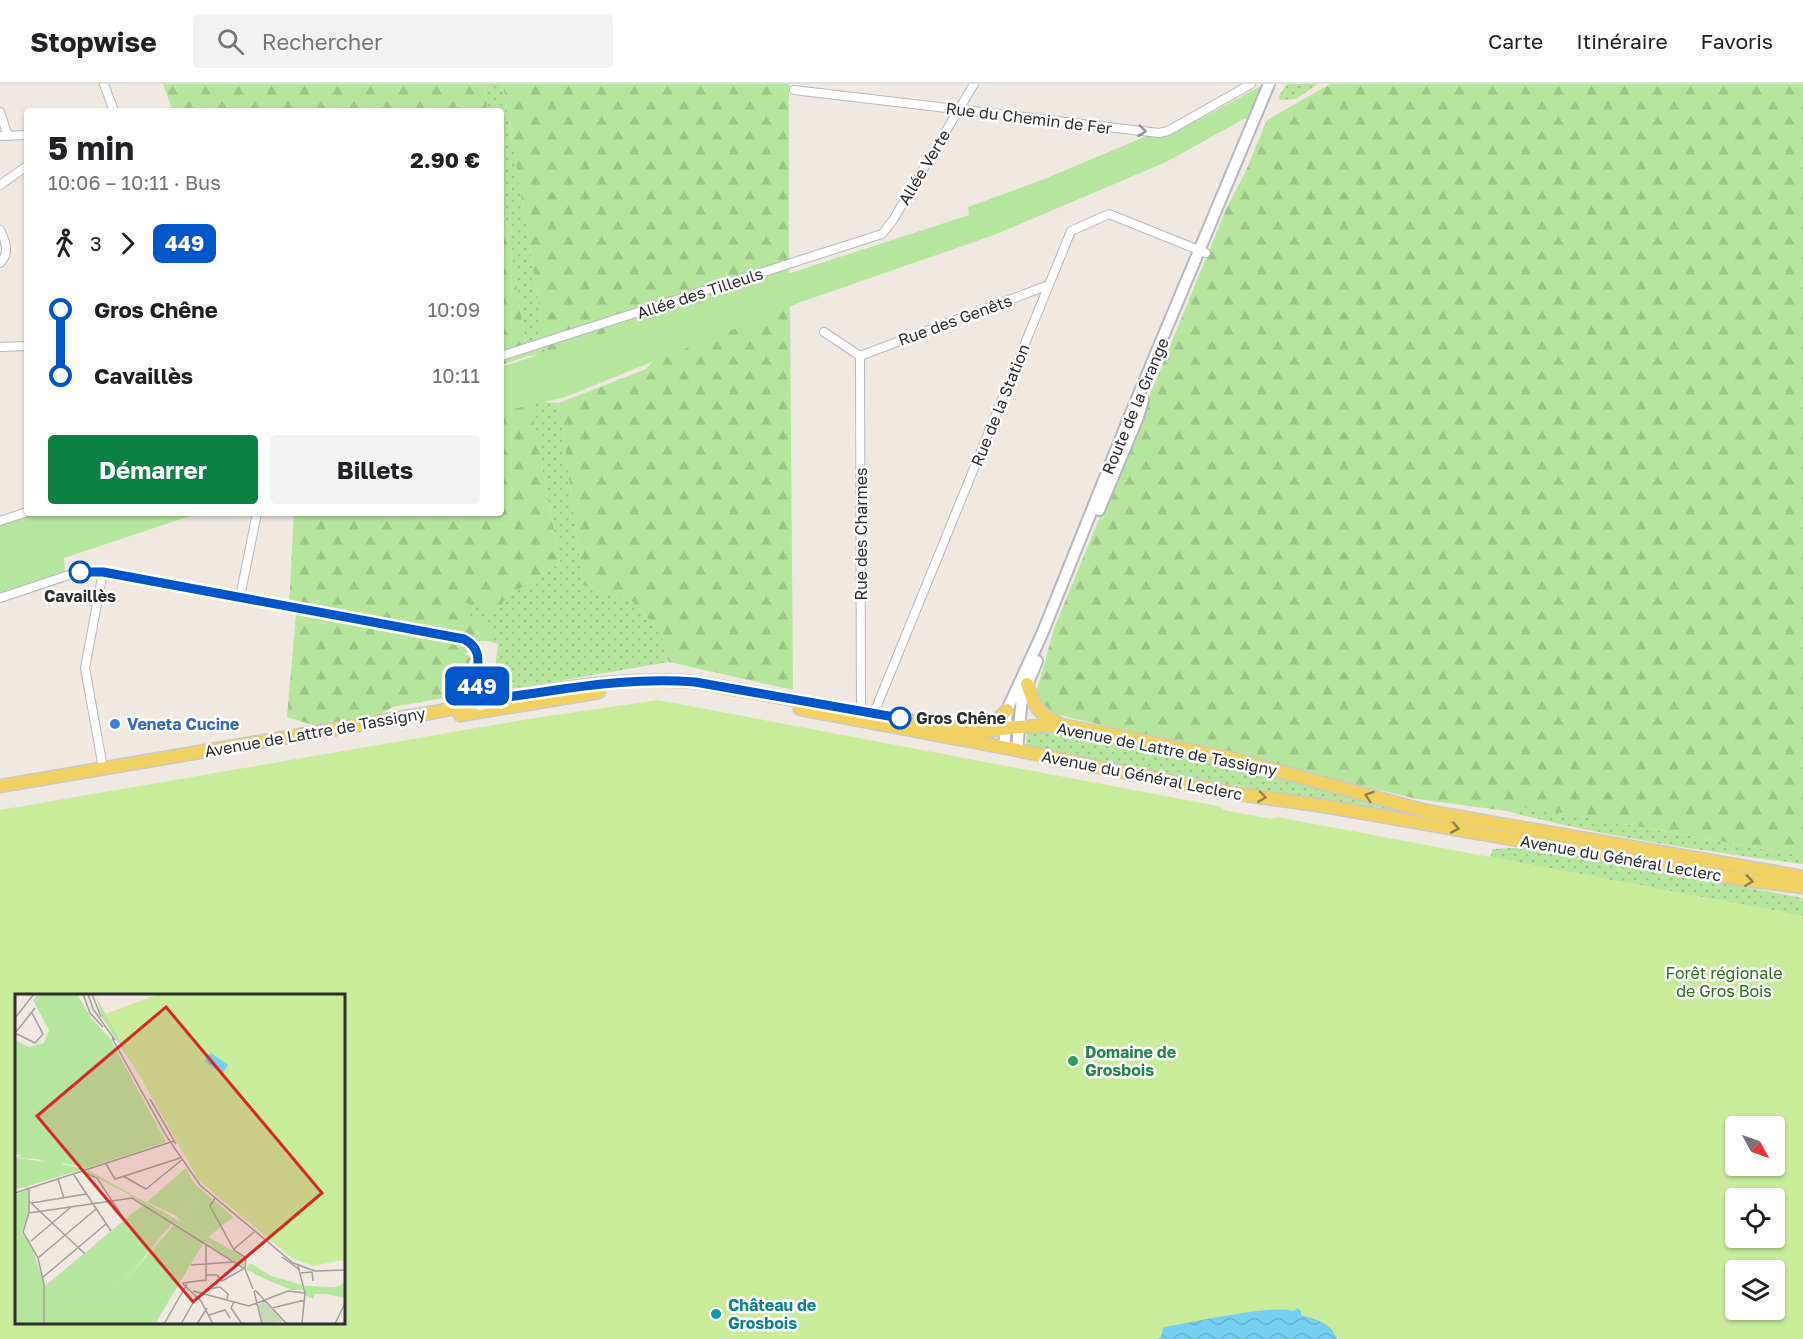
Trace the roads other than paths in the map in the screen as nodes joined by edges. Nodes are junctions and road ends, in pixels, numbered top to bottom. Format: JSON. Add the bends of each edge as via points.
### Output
{"nodes":[{"id":1,"x":105,"y":84,"type":"edge"},
{"id":2,"x":974,"y":84,"type":"edge"},
{"id":3,"x":1251,"y":84,"type":"edge"},
{"id":4,"x":1272,"y":84,"type":"edge"},
{"id":5,"x":794,"y":90,"type":"dead end"},
{"id":6,"x":113,"y":108,"type":"edge"},
{"id":7,"x":958,"y":109,"type":"junction"},
{"id":8,"x":0,"y":112,"type":"edge"},
{"id":9,"x":24,"y":135,"type":"edge"},
{"id":10,"x":4,"y":136,"type":"edge"},
{"id":11,"x":24,"y":168,"type":"edge"},
{"id":12,"x":0,"y":185,"type":"edge"},
{"id":13,"x":893,"y":220,"type":"joint"},
{"id":14,"x":0,"y":230,"type":"edge"},
{"id":15,"x":1203,"y":252,"type":"junction"},
{"id":16,"x":0,"y":263,"type":"edge"},
{"id":17,"x":1049,"y":285,"type":"junction"},
{"id":18,"x":824,"y":332,"type":"dead end"},
{"id":19,"x":24,"y":346,"type":"edge"},
{"id":20,"x":0,"y":347,"type":"edge"},
{"id":21,"x":504,"y":355,"type":"edge"},
{"id":22,"x":860,"y":356,"type":"junction"},
{"id":23,"x":24,"y":513,"type":"edge"},
{"id":24,"x":256,"y":516,"type":"edge"},
{"id":25,"x":0,"y":521,"type":"edge"},
{"id":26,"x":103,"y":572,"type":"junction"},
{"id":27,"x":240,"y":597,"type":"junction"},
{"id":28,"x":0,"y":598,"type":"edge"},
{"id":29,"x":1023,"y":683,"type":"junction"},
{"id":30,"x":481,"y":707,"type":"junction"},
{"id":31,"x":1007,"y":710,"type":"junction"},
{"id":32,"x":861,"y":711,"type":"junction"},
{"id":33,"x":874,"y":713,"type":"junction"},
{"id":34,"x":1062,"y":725,"type":"junction"},
{"id":35,"x":1018,"y":727,"type":"junction"},
{"id":36,"x":1005,"y":729,"type":"junction"},
{"id":37,"x":986,"y":731,"type":"junction"},
{"id":38,"x":1004,"y":747,"type":"junction"},
{"id":39,"x":1017,"y":750,"type":"junction"},
{"id":40,"x":103,"y":768,"type":"junction"},
{"id":41,"x":0,"y":786,"type":"edge"},
{"id":42,"x":0,"y":794,"type":"edge"},
{"id":43,"x":1655,"y":852,"type":"joint"},
{"id":44,"x":1803,"y":877,"type":"edge"},
{"id":45,"x":1803,"y":887,"type":"edge"}],
"edges":[{"from":1,"to":6,"type":"street"},
{"from":2,"to":7,"type":"street","name":"Allée Verte"},
{"from":7,"to":3,"type":"street","name":"Rue du Chemin de Fer","one_way":true,"via":[[1159,132],[1168,131]]},
{"from":4,"to":15,"type":"main road","name":"Route de la Grange"},
{"from":5,"to":7,"type":"street","name":"Rue du Chemin de Fer"},
{"from":7,"to":13,"type":"street","name":"Allée Verte"},
{"from":8,"to":10,"type":"street"},
{"from":9,"to":10,"type":"street"},
{"from":11,"to":12,"type":"street"},
{"from":13,"to":21,"type":"street","name":"Allée des Tilleuls","via":[[879,235]]},
{"from":14,"to":16,"type":"street","via":[[6,242],[6,258]]},
{"from":15,"to":17,"type":"street","name":"Rue de la Station","via":[[1109,214],[1071,231]]},
{"from":15,"to":29,"type":"main road","name":"Route de la Grange","via":[[1138,417]]},
{"from":17,"to":22,"type":"street","name":"Rue des Genêts"},
{"from":17,"to":33,"type":"street","name":"Rue de la Station"},
{"from":18,"to":22,"type":"street"},
{"from":19,"to":20,"type":"street"},
{"from":22,"to":32,"type":"street","name":"Rue des Charmes"},
{"from":23,"to":25,"type":"street"},
{"from":24,"to":27,"type":"street"},
{"from":26,"to":27,"type":"street"},
{"from":26,"to":28,"type":"street","via":[[75,573]]},
{"from":26,"to":40,"type":"street","via":[[84,668]]},
{"from":27,"to":30,"type":"street","via":[[464,639],[478,654]]},
{"from":29,"to":31,"type":"main road","name":"Route de la Grange"},
{"from":29,"to":34,"type":"main road","via":[[1035,708]]},
{"from":29,"to":35,"type":"main road","name":"Route de la Grange"},
{"from":30,"to":32,"type":"main road","name":"Avenue de Lattre de Tassigny","via":[[583,686],[668,680]]},
{"from":30,"to":38,"type":"main road","name":"Avenue du Général Leclerc","via":[[600,691],[681,688]]},
{"from":30,"to":40,"type":"main road","name":"Avenue de Lattre de Tassigny"},
{"from":30,"to":42,"type":"main road"},
{"from":31,"to":36,"type":"main road","name":"Route de la Grange"},
{"from":31,"to":37,"type":"main road"},
{"from":32,"to":33,"type":"main road","name":"Avenue de Lattre de Tassigny"},
{"from":33,"to":37,"type":"main road","name":"Avenue de Lattre de Tassigny"},
{"from":34,"to":35,"type":"main road","name":"Avenue de Lattre de Tassigny"},
{"from":43,"to":34,"type":"main road","name":"Avenue de Lattre de Tassigny","one_way":true,"via":[[1426,811],[1230,759]]},
{"from":35,"to":36,"type":"main road","name":"Avenue de Lattre de Tassigny"},
{"from":35,"to":39,"type":"main road","name":"Route de la Grange"},
{"from":36,"to":37,"type":"main road","name":"Avenue de Lattre de Tassigny"},
{"from":36,"to":38,"type":"main road","name":"Route de la Grange"},
{"from":38,"to":39,"type":"main road","name":"Avenue du Général Leclerc"},
{"from":39,"to":45,"type":"main road","name":"Avenue du Général Leclerc","one_way":true,"via":[[1245,795]]},
{"from":40,"to":41,"type":"main road","name":"Avenue de Lattre de Tassigny"},
{"from":43,"to":44,"type":"main road","name":"Avenue du Général Leclerc"}]}
